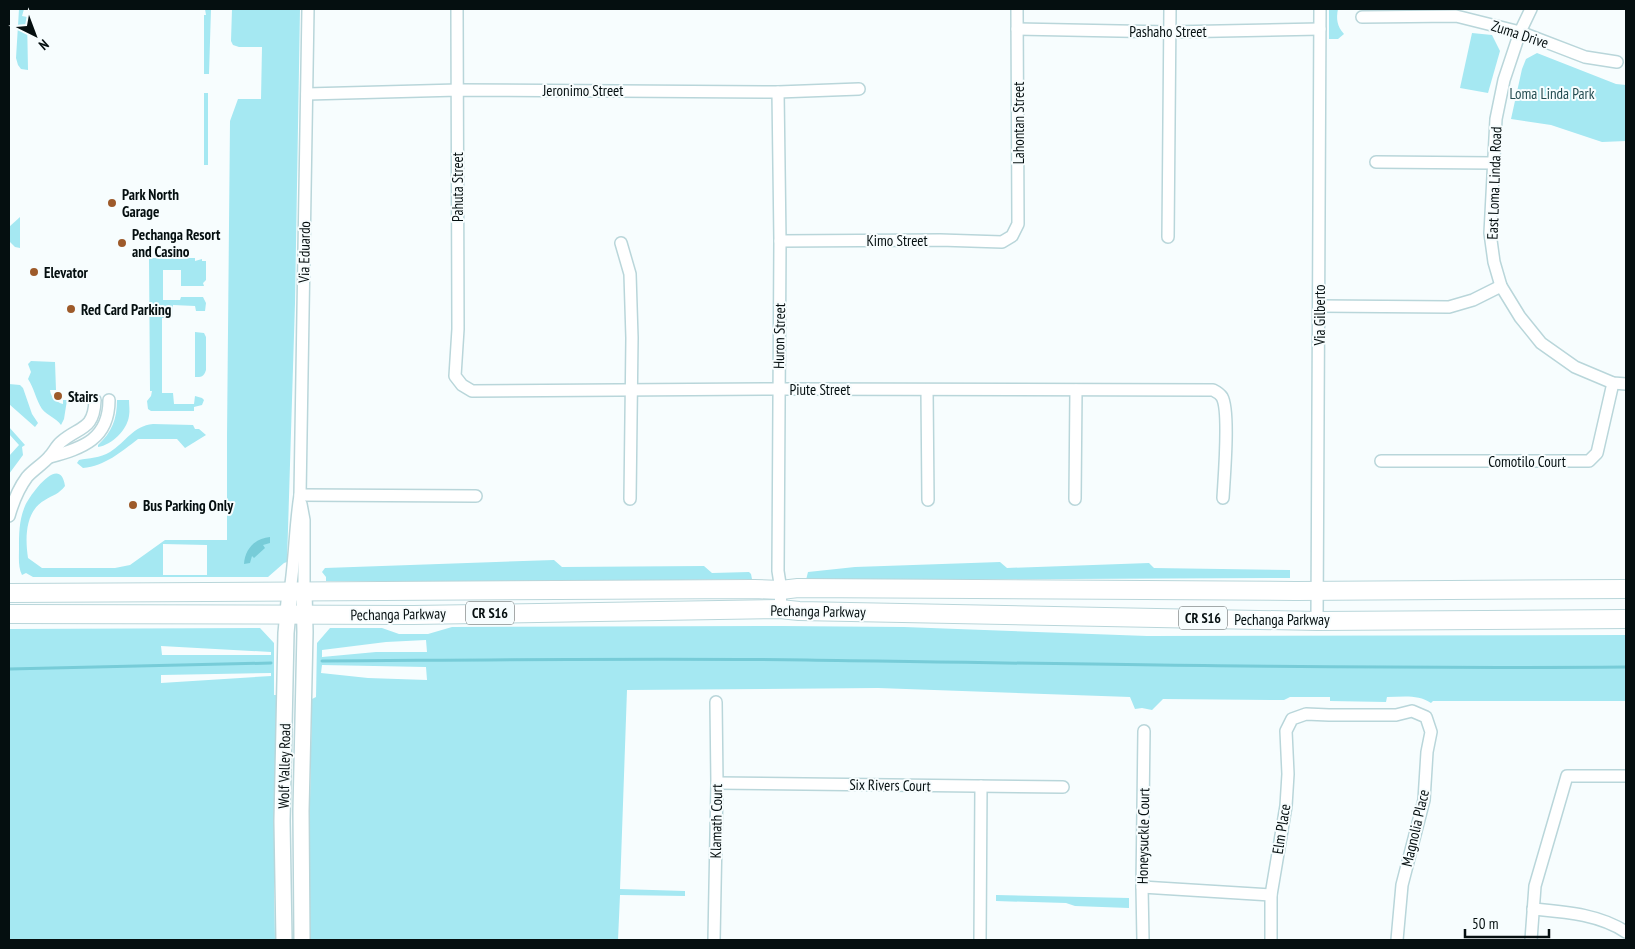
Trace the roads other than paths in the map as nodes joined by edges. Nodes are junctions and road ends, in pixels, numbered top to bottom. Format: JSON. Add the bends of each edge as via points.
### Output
{"nodes":[{"id":1,"x":308,"y":9,"type":"edge"},
{"id":2,"x":457,"y":9,"type":"edge"},
{"id":3,"x":1017,"y":9,"type":"edge"},
{"id":4,"x":1170,"y":9,"type":"edge"},
{"id":5,"x":1320,"y":9,"type":"edge"},
{"id":6,"x":1531,"y":9,"type":"edge"},
{"id":7,"x":1362,"y":17,"type":"dead end"},
{"id":8,"x":1017,"y":29,"type":"junction"},
{"id":9,"x":1320,"y":29,"type":"junction"},
{"id":10,"x":1170,"y":32,"type":"junction"},
{"id":11,"x":1520,"y":32,"type":"junction"},
{"id":12,"x":1617,"y":62,"type":"dead end"},
{"id":13,"x":859,"y":89,"type":"dead end"},
{"id":14,"x":458,"y":90,"type":"junction"},
{"id":15,"x":778,"y":92,"type":"junction"},
{"id":16,"x":307,"y":94,"type":"junction"},
{"id":17,"x":1376,"y":162,"type":"dead end"},
{"id":18,"x":1492,"y":163,"type":"junction"},
{"id":19,"x":1012,"y":236,"type":"joint"},
{"id":20,"x":1168,"y":237,"type":"dead end"},
{"id":21,"x":780,"y":241,"type":"junction"},
{"id":22,"x":621,"y":243,"type":"dead end"},
{"id":23,"x":1501,"y":286,"type":"junction"},
{"id":24,"x":1319,"y":306,"type":"junction"},
{"id":25,"x":455,"y":366,"type":"joint"},
{"id":26,"x":1613,"y":383,"type":"junction"},
{"id":27,"x":1626,"y":384,"type":"edge"},
{"id":28,"x":778,"y":389,"type":"junction"},
{"id":29,"x":927,"y":390,"type":"junction"},
{"id":30,"x":1076,"y":390,"type":"junction"},
{"id":31,"x":631,"y":391,"type":"junction"},
{"id":32,"x":95,"y":400,"type":"dead end"},
{"id":33,"x":109,"y":400,"type":"dead end"},
{"id":34,"x":50,"y":457,"type":"junction"},
{"id":35,"x":1381,"y":460,"type":"dead end"},
{"id":36,"x":300,"y":495,"type":"junction"},
{"id":37,"x":476,"y":496,"type":"dead end"},
{"id":38,"x":1223,"y":498,"type":"dead end"},
{"id":39,"x":630,"y":499,"type":"dead end"},
{"id":40,"x":1075,"y":499,"type":"dead end"},
{"id":41,"x":928,"y":500,"type":"dead end"},
{"id":42,"x":9,"y":516,"type":"edge"},
{"id":43,"x":1626,"y":589,"type":"edge"},
{"id":44,"x":781,"y":590,"type":"junction"},
{"id":45,"x":1318,"y":590,"type":"junction"},
{"id":46,"x":297,"y":591,"type":"junction"},
{"id":47,"x":9,"y":593,"type":"edge"},
{"id":48,"x":780,"y":609,"type":"junction"},
{"id":49,"x":9,"y":614,"type":"edge"},
{"id":50,"x":296,"y":615,"type":"junction"},
{"id":51,"x":1626,"y":619,"type":"edge"},
{"id":52,"x":1317,"y":621,"type":"junction"},
{"id":53,"x":716,"y":702,"type":"dead end"},
{"id":54,"x":1292,"y":719,"type":"joint"},
{"id":55,"x":1144,"y":732,"type":"dead end"},
{"id":56,"x":284,"y":754,"type":"junction"},
{"id":57,"x":1626,"y":776,"type":"edge"},
{"id":58,"x":717,"y":783,"type":"junction"},
{"id":59,"x":981,"y":786,"type":"junction"},
{"id":60,"x":1063,"y":787,"type":"dead end"},
{"id":61,"x":301,"y":811,"type":"junction"},
{"id":62,"x":282,"y":821,"type":"junction"},
{"id":63,"x":300,"y":880,"type":"junction"},
{"id":64,"x":1142,"y":887,"type":"junction"},
{"id":65,"x":1271,"y":895,"type":"junction"},
{"id":66,"x":1533,"y":909,"type":"junction"},
{"id":67,"x":1626,"y":932,"type":"edge"},
{"id":68,"x":284,"y":940,"type":"edge"},
{"id":69,"x":302,"y":940,"type":"edge"},
{"id":70,"x":714,"y":940,"type":"edge"},
{"id":71,"x":980,"y":940,"type":"edge"},
{"id":72,"x":1143,"y":940,"type":"edge"},
{"id":73,"x":1270,"y":940,"type":"edge"},
{"id":74,"x":1397,"y":940,"type":"edge"},
{"id":75,"x":1531,"y":940,"type":"edge"}],
"edges":[{"from":1,"to":16,"type":"street","name":"Via Eduardo"},
{"from":2,"to":14,"type":"street","name":"Pahuta Street"},
{"from":3,"to":8,"type":"street","name":"Lahontan Street"},
{"from":4,"to":10,"type":"street"},
{"from":5,"to":9,"type":"street","name":"Via Gilberto"},
{"from":6,"to":11,"type":"street","name":"East Loma Linda Road"},
{"from":7,"to":11,"type":"street","name":"Zuma Drive","via":[[1456,16]]},
{"from":8,"to":10,"type":"street","name":"Pashaho Street"},
{"from":8,"to":19,"type":"street","name":"Lahontan Street","via":[[1018,224]]},
{"from":9,"to":10,"type":"street","name":"Pashaho Street"},
{"from":9,"to":24,"type":"street","name":"Via Gilberto"},
{"from":10,"to":20,"type":"street"},
{"from":11,"to":12,"type":"street","name":"Zuma Drive","via":[[1585,57]]},
{"from":11,"to":18,"type":"street","name":"East Loma Linda Road","via":[[1504,80]]},
{"from":13,"to":15,"type":"street","name":"Jeronimo Street"},
{"from":14,"to":15,"type":"street","name":"Jeronimo Street"},
{"from":14,"to":16,"type":"street","name":"Jeronimo Street"},
{"from":14,"to":25,"type":"street","name":"Pahuta Street","via":[[458,329]]},
{"from":15,"to":21,"type":"street","name":"Huron Street"},
{"from":16,"to":36,"type":"street","name":"Via Eduardo"},
{"from":17,"to":18,"type":"street"},
{"from":18,"to":23,"type":"street","name":"East Loma Linda Road","via":[[1490,233]]},
{"from":19,"to":21,"type":"street","name":"Kimo Street","via":[[1002,242]]},
{"from":21,"to":28,"type":"street","name":"Huron Street"},
{"from":22,"to":31,"type":"street","via":[[630,274]]},
{"from":23,"to":24,"type":"street","via":[[1449,307]]},
{"from":23,"to":26,"type":"street","name":"East Loma Linda Road","via":[[1520,317],[1542,343],[1575,367]]},
{"from":24,"to":45,"type":"street","name":"Via Gilberto"},
{"from":25,"to":31,"type":"street","name":"Piute Street","via":[[455,376],[472,391]]},
{"from":26,"to":27,"type":"street","name":"East Loma Linda Road"},
{"from":26,"to":35,"type":"street","name":"Comotilo Court","via":[[1597,454],[1590,461]]},
{"from":28,"to":29,"type":"street","name":"Piute Street"},
{"from":28,"to":31,"type":"street","name":"Piute Street"},
{"from":28,"to":44,"type":"street","name":"Huron Street","via":[[778,571]]},
{"from":29,"to":30,"type":"street","name":"Piute Street"},
{"from":29,"to":41,"type":"street"},
{"from":30,"to":38,"type":"street","name":"Piute Street","via":[[1212,390],[1222,397],[1226,427]]},
{"from":30,"to":40,"type":"street"},
{"from":31,"to":39,"type":"street"},
{"from":32,"to":34,"type":"street","via":[[88,423],[61,442]]},
{"from":33,"to":34,"type":"street","via":[[108,418],[95,437],[72,451]]},
{"from":34,"to":42,"type":"street","via":[[27,477],[14,498]]},
{"from":36,"to":37,"type":"street"},
{"from":36,"to":46,"type":"street","name":"Via Eduardo","via":[[293,574]]},
{"from":43,"to":45,"type":"main road","name":"Pechanga Parkway","number":"CR S16"},
{"from":44,"to":45,"type":"main road","name":"Pechanga Parkway","number":"CR S16"},
{"from":44,"to":46,"type":"main road","name":"Pechanga Parkway","number":"CR S16"},
{"from":44,"to":48,"type":"street","name":"Huron Street"},
{"from":45,"to":52,"type":"street","name":"Via Gilberto"},
{"from":46,"to":47,"type":"main road","name":"Pechanga Parkway","number":"CR S16"},
{"from":46,"to":50,"type":"main road","name":"Wolf Valley Road"},
{"from":48,"to":50,"type":"main road","name":"Pechanga Parkway","number":"CR S16"},
{"from":48,"to":52,"type":"main road","name":"Pechanga Parkway","number":"CR S16"},
{"from":49,"to":50,"type":"main road","name":"Pechanga Parkway","number":"CR S16"},
{"from":50,"to":56,"type":"main road","name":"Wolf Valley Road"},
{"from":50,"to":61,"type":"main road","name":"Wolf Valley Road"},
{"from":51,"to":52,"type":"main road","name":"Pechanga Parkway","number":"CR S16"},
{"from":53,"to":58,"type":"street","name":"Klamath Court"},
{"from":54,"to":65,"type":"street","name":"Elm Place","via":[[1286,731],[1286,806]]},
{"from":54,"to":74,"type":"street","name":"Magnolia Place","via":[[1306,714],[1396,715],[1412,711],[1426,718],[1431,732],[1424,800],[1402,885]]},
{"from":55,"to":64,"type":"street","name":"Honeysuckle Court"},
{"from":56,"to":61,"type":"main road","via":[[292,767],[292,806],[294,810]]},
{"from":56,"to":62,"type":"main road","name":"Wolf Valley Road"},
{"from":57,"to":66,"type":"street","via":[[1566,776],[1535,886]]},
{"from":58,"to":59,"type":"street","name":"Six Rivers Court"},
{"from":58,"to":70,"type":"street","name":"Klamath Court"},
{"from":59,"to":60,"type":"street","name":"Six Rivers Court"},
{"from":59,"to":71,"type":"street"},
{"from":61,"to":63,"type":"main road","name":"Wolf Valley Road"},
{"from":62,"to":63,"type":"main road","via":[[291,827],[292,869]]},
{"from":62,"to":68,"type":"main road","name":"Wolf Valley Road"},
{"from":63,"to":69,"type":"main road","name":"Wolf Valley Road"},
{"from":64,"to":65,"type":"street"},
{"from":64,"to":72,"type":"street","name":"Honeysuckle Court"},
{"from":65,"to":73,"type":"street","name":"Elm Place"},
{"from":66,"to":67,"type":"street","via":[[1571,912]]},
{"from":66,"to":75,"type":"street"}]}
